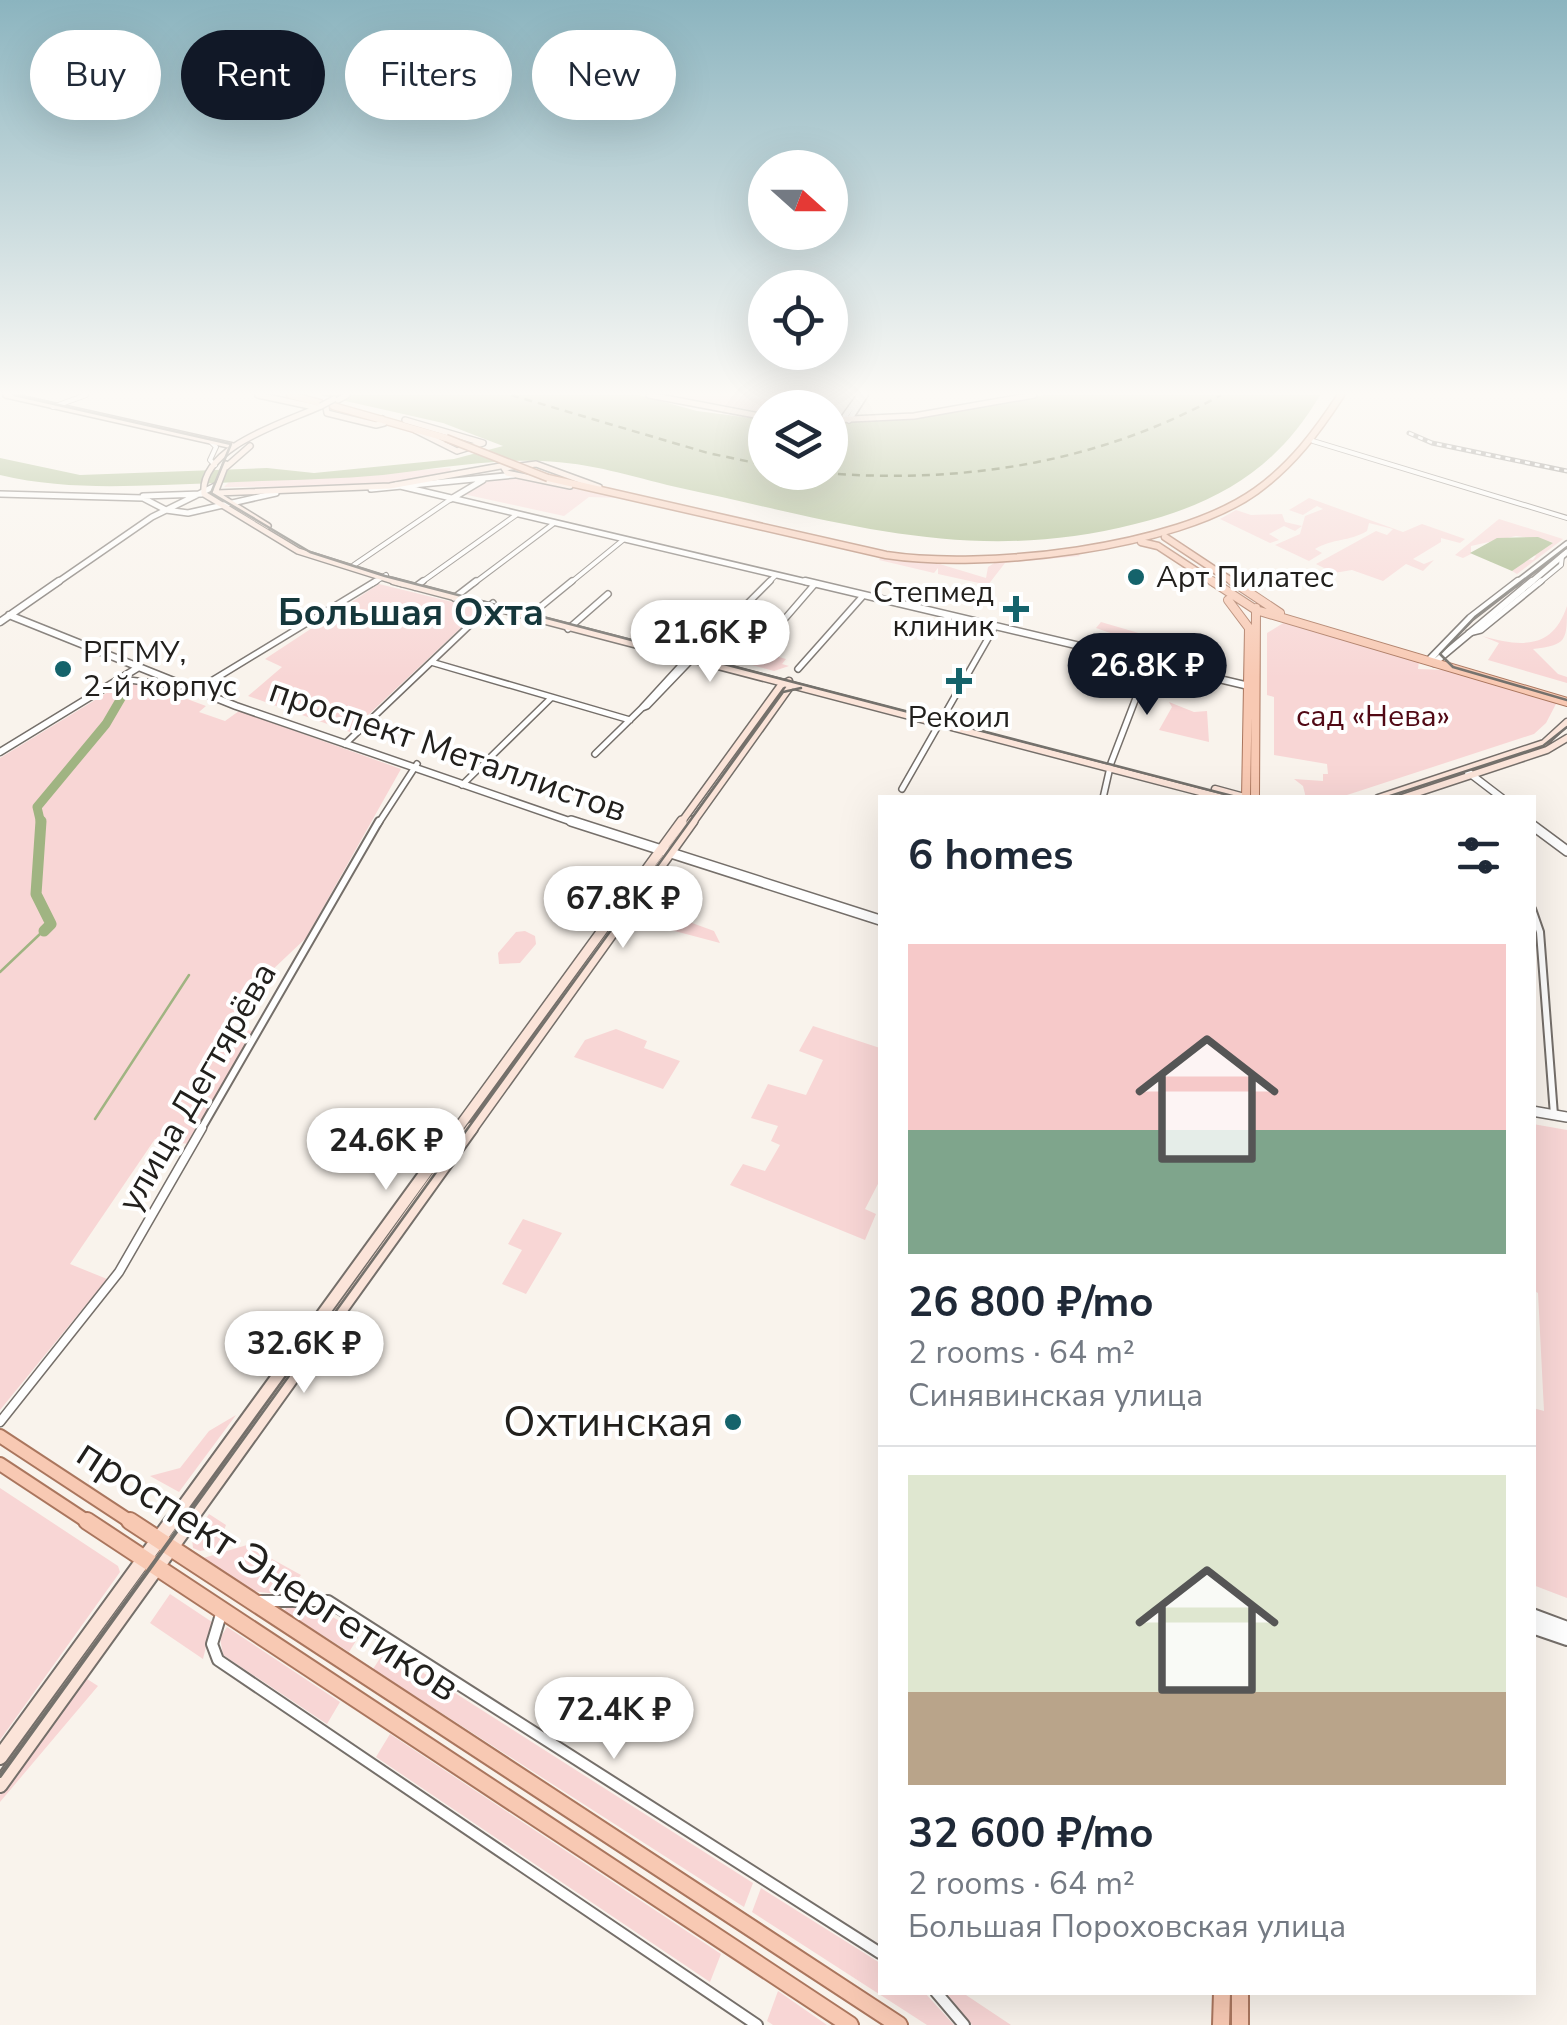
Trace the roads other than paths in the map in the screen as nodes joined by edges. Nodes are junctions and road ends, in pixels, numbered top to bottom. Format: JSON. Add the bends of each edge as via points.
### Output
{"nodes":[{"id":1,"x":202,"y":489,"type":"edge"},
{"id":2,"x":200,"y":490,"type":"edge"},
{"id":3,"x":201,"y":490,"type":"edge"},
{"id":4,"x":216,"y":490,"type":"edge"},
{"id":5,"x":218,"y":490,"type":"edge"},
{"id":6,"x":308,"y":490,"type":"edge"},
{"id":7,"x":334,"y":490,"type":"edge"},
{"id":8,"x":412,"y":490,"type":"edge"},
{"id":9,"x":468,"y":490,"type":"edge"},
{"id":10,"x":603,"y":490,"type":"edge"},
{"id":11,"x":1250,"y":490,"type":"edge"},
{"id":12,"x":1257,"y":490,"type":"edge"},
{"id":13,"x":1473,"y":490,"type":"edge"},
{"id":14,"x":244,"y":492,"type":"junction"},
{"id":15,"x":0,"y":493,"type":"edge"},
{"id":16,"x":226,"y":493,"type":"joint"},
{"id":17,"x":162,"y":495,"type":"junction"},
{"id":18,"x":451,"y":499,"type":"junction"},
{"id":19,"x":246,"y":501,"type":"junction"},
{"id":20,"x":152,"y":502,"type":"junction"},
{"id":21,"x":230,"y":506,"type":"junction"},
{"id":22,"x":165,"y":510,"type":"junction"},
{"id":23,"x":516,"y":515,"type":"junction"},
{"id":24,"x":1567,"y":518,"type":"edge"},
{"id":25,"x":553,"y":524,"type":"junction"},
{"id":26,"x":1172,"y":534,"type":"junction"},
{"id":27,"x":1158,"y":536,"type":"junction"},
{"id":28,"x":1132,"y":539,"type":"junction"},
{"id":29,"x":623,"y":540,"type":"junction"},
{"id":30,"x":1567,"y":544,"type":"edge"},
{"id":31,"x":1158,"y":546,"type":"junction"},
{"id":32,"x":1565,"y":554,"type":"edge"},
{"id":33,"x":354,"y":565,"type":"junction"},
{"id":34,"x":384,"y":576,"type":"junction"},
{"id":35,"x":776,"y":576,"type":"junction"},
{"id":36,"x":814,"y":585,"type":"junction"},
{"id":37,"x":1213,"y":585,"type":"junction"},
{"id":38,"x":417,"y":586,"type":"junction"},
{"id":39,"x":608,"y":594,"type":"dead end"},
{"id":40,"x":457,"y":596,"type":"junction"},
{"id":41,"x":862,"y":597,"type":"junction"},
{"id":42,"x":1255,"y":597,"type":"junction"},
{"id":43,"x":490,"y":605,"type":"junction"},
{"id":44,"x":8,"y":612,"type":"edge"},
{"id":45,"x":1259,"y":613,"type":"junction"},
{"id":46,"x":530,"y":616,"type":"junction"},
{"id":47,"x":1284,"y":617,"type":"junction"},
{"id":48,"x":0,"y":620,"type":"edge"},
{"id":49,"x":782,"y":622,"type":"dead end"},
{"id":50,"x":571,"y":627,"type":"junction"},
{"id":51,"x":994,"y":628,"type":"junction"},
{"id":52,"x":1253,"y":628,"type":"junction"},
{"id":53,"x":670,"y":630,"type":"dead end"},
{"id":54,"x":650,"y":648,"type":"junction"},
{"id":55,"x":690,"y":660,"type":"junction"},
{"id":56,"x":1436,"y":661,"type":"junction"},
{"id":57,"x":431,"y":662,"type":"junction"},
{"id":58,"x":1150,"y":664,"type":"junction"},
{"id":59,"x":139,"y":667,"type":"junction"},
{"id":60,"x":798,"y":669,"type":"dead end"},
{"id":61,"x":119,"y":679,"type":"junction"},
{"id":62,"x":787,"y":684,"type":"junction"},
{"id":63,"x":180,"y":686,"type":"junction"},
{"id":64,"x":1252,"y":687,"type":"junction"},
{"id":65,"x":196,"y":690,"type":"junction"},
{"id":66,"x":552,"y":697,"type":"junction"},
{"id":67,"x":1567,"y":699,"type":"edge"},
{"id":68,"x":630,"y":720,"type":"junction"},
{"id":69,"x":938,"y":722,"type":"junction"},
{"id":70,"x":1567,"y":722,"type":"edge"},
{"id":71,"x":1567,"y":738,"type":"edge"},
{"id":72,"x":347,"y":743,"type":"junction"},
{"id":73,"x":0,"y":752,"type":"edge"},
{"id":74,"x":595,"y":754,"type":"dead end"},
{"id":75,"x":415,"y":766,"type":"junction"},
{"id":76,"x":1112,"y":766,"type":"junction"},
{"id":77,"x":1467,"y":773,"type":"junction"},
{"id":78,"x":464,"y":783,"type":"junction"},
{"id":79,"x":902,"y":789,"type":"dead end"},
{"id":80,"x":1412,"y":793,"type":"edge"},
{"id":81,"x":1104,"y":795,"type":"edge"},
{"id":82,"x":1213,"y":795,"type":"edge"},
{"id":83,"x":1238,"y":795,"type":"edge"},
{"id":84,"x":1247,"y":795,"type":"edge"},
{"id":85,"x":1256,"y":795,"type":"edge"},
{"id":86,"x":1495,"y":795,"type":"edge"},
{"id":87,"x":1536,"y":826,"type":"edge"},
{"id":88,"x":1567,"y":849,"type":"edge"},
{"id":89,"x":665,"y":851,"type":"junction"},
{"id":90,"x":878,"y":916,"type":"edge"},
{"id":91,"x":1536,"y":920,"type":"edge"},
{"id":92,"x":1536,"y":1109,"type":"edge"},
{"id":93,"x":1553,"y":1112,"type":"junction"},
{"id":94,"x":1567,"y":1114,"type":"edge"},
{"id":95,"x":0,"y":1422,"type":"edge"},
{"id":96,"x":0,"y":1436,"type":"edge"},
{"id":97,"x":0,"y":1464,"type":"edge"},
{"id":98,"x":164,"y":1544,"type":"junction"},
{"id":99,"x":150,"y":1562,"type":"junction"},
{"id":100,"x":252,"y":1601,"type":"junction"},
{"id":101,"x":222,"y":1610,"type":"junction"},
{"id":102,"x":1536,"y":1617,"type":"edge"},
{"id":103,"x":1536,"y":1627,"type":"edge"},
{"id":104,"x":1567,"y":1629,"type":"edge"},
{"id":105,"x":1567,"y":1638,"type":"edge"},
{"id":106,"x":0,"y":1757,"type":"edge"},
{"id":107,"x":0,"y":1785,"type":"edge"},
{"id":108,"x":878,"y":1952,"type":"edge"},
{"id":109,"x":939,"y":1995,"type":"edge"},
{"id":110,"x":1222,"y":1995,"type":"edge"},
{"id":111,"x":1240,"y":1995,"type":"edge"},
{"id":112,"x":758,"y":2025,"type":"edge"},
{"id":113,"x":850,"y":2025,"type":"edge"},
{"id":114,"x":900,"y":2025,"type":"edge"},
{"id":115,"x":964,"y":2025,"type":"edge"},
{"id":116,"x":1221,"y":2025,"type":"edge"},
{"id":117,"x":1240,"y":2025,"type":"edge"}],
"edges":[{"from":1,"to":21,"type":"main road"},
{"from":2,"to":17,"type":"street"},
{"from":3,"to":22,"type":"street"},
{"from":4,"to":21,"type":"main road"},
{"from":5,"to":16,"type":"main road"},
{"from":6,"to":14,"type":"main road"},
{"from":7,"to":19,"type":"street"},
{"from":8,"to":18,"type":"street"},
{"from":9,"to":18,"type":"street"},
{"from":10,"to":28,"type":"main road","via":[[904,558],[980,559]]},
{"from":11,"to":26,"type":"main road"},
{"from":12,"to":26,"type":"main road"},
{"from":13,"to":24,"type":"street"},
{"from":14,"to":16,"type":"main road"},
{"from":14,"to":19,"type":"street","via":[[250,495]]},
{"from":15,"to":17,"type":"street"},
{"from":15,"to":20,"type":"street"},
{"from":17,"to":20,"type":"street"},
{"from":18,"to":23,"type":"street"},
{"from":18,"to":33,"type":"street"},
{"from":19,"to":21,"type":"street"},
{"from":20,"to":22,"type":"street"},
{"from":21,"to":22,"type":"street"},
{"from":21,"to":33,"type":"main road","via":[[305,548]]},
{"from":21,"to":34,"type":"main road","via":[[306,554]]},
{"from":22,"to":44,"type":"street"},
{"from":23,"to":25,"type":"street"},
{"from":23,"to":38,"type":"street"},
{"from":25,"to":29,"type":"street"},
{"from":25,"to":40,"type":"street"},
{"from":26,"to":27,"type":"main road"},
{"from":26,"to":27,"type":"main road"},
{"from":26,"to":28,"type":"main road"},
{"from":26,"to":42,"type":"main road"},
{"from":27,"to":28,"type":"main road"},
{"from":27,"to":31,"type":"main road"},
{"from":28,"to":31,"type":"main road"},
{"from":29,"to":35,"type":"street"},
{"from":29,"to":46,"type":"street"},
{"from":30,"to":56,"type":"street","via":[[1470,618]]},
{"from":31,"to":37,"type":"main road"},
{"from":32,"to":56,"type":"street"},
{"from":33,"to":34,"type":"main road"},
{"from":34,"to":38,"type":"main road"},
{"from":34,"to":65,"type":"street"},
{"from":35,"to":36,"type":"street"},
{"from":35,"to":55,"type":"street"},
{"from":36,"to":41,"type":"street"},
{"from":36,"to":49,"type":"street"},
{"from":37,"to":45,"type":"main road"},
{"from":37,"to":52,"type":"main road"},
{"from":38,"to":40,"type":"main road"},
{"from":39,"to":50,"type":"street"},
{"from":40,"to":43,"type":"main road"},
{"from":41,"to":51,"type":"street"},
{"from":41,"to":60,"type":"street"},
{"from":42,"to":45,"type":"main road"},
{"from":42,"to":47,"type":"main road"},
{"from":43,"to":46,"type":"main road"},
{"from":43,"to":57,"type":"street"},
{"from":44,"to":48,"type":"street"},
{"from":44,"to":59,"type":"street","name":"проспект Металлистов"},
{"from":45,"to":47,"type":"main road"},
{"from":45,"to":52,"type":"main road"},
{"from":46,"to":50,"type":"main road"},
{"from":47,"to":52,"type":"main road"},
{"from":47,"to":56,"type":"main road"},
{"from":50,"to":54,"type":"main road"},
{"from":51,"to":58,"type":"street"},
{"from":51,"to":69,"type":"street"},
{"from":52,"to":64,"type":"main road"},
{"from":53,"to":54,"type":"street"},
{"from":54,"to":55,"type":"main road"},
{"from":55,"to":62,"type":"main road"},
{"from":55,"to":68,"type":"street"},
{"from":56,"to":67,"type":"main road"},
{"from":57,"to":66,"type":"street"},
{"from":57,"to":72,"type":"street"},
{"from":58,"to":64,"type":"street"},
{"from":58,"to":76,"type":"street"},
{"from":59,"to":61,"type":"street"},
{"from":59,"to":63,"type":"street","name":"проспект Металлистов"},
{"from":59,"to":65,"type":"street","name":"проспект Металлистов"},
{"from":61,"to":63,"type":"street"},
{"from":61,"to":73,"type":"street"},
{"from":62,"to":69,"type":"main road"},
{"from":62,"to":89,"type":"main road"},
{"from":63,"to":65,"type":"street","name":"проспект Металлистов"},
{"from":64,"to":84,"type":"main road"},
{"from":64,"to":85,"type":"main road"},
{"from":65,"to":72,"type":"street","name":"проспект Металлистов"},
{"from":66,"to":68,"type":"street"},
{"from":66,"to":78,"type":"street"},
{"from":68,"to":74,"type":"street"},
{"from":69,"to":76,"type":"main road"},
{"from":69,"to":79,"type":"street"},
{"from":70,"to":77,"type":"main road","via":[[1544,743]]},
{"from":71,"to":77,"type":"main road"},
{"from":72,"to":75,"type":"street","name":"проспект Металлистов"},
{"from":75,"to":78,"type":"street","name":"проспект Металлистов"},
{"from":75,"to":95,"type":"street","name":"улица Дегтярёва","via":[[119,1272]]},
{"from":76,"to":81,"type":"street"},
{"from":76,"to":82,"type":"main road"},
{"from":76,"to":83,"type":"main road"},
{"from":77,"to":80,"type":"main road"},
{"from":77,"to":86,"type":"street"},
{"from":78,"to":89,"type":"street","name":"проспект Металлистов"},
{"from":87,"to":88,"type":"street"},
{"from":89,"to":90,"type":"street","name":"проспект Металлистов"},
{"from":89,"to":98,"type":"main road"},
{"from":91,"to":93,"type":"street"},
{"from":92,"to":93,"type":"street"},
{"from":93,"to":94,"type":"street"},
{"from":96,"to":98,"type":"main road","name":"проспект Энергетиков"},
{"from":97,"to":99,"type":"main road","name":"проспект Энергетиков"},
{"from":98,"to":99,"type":"main road"},
{"from":98,"to":100,"type":"main road","name":"проспект Энергетиков"},
{"from":99,"to":101,"type":"main road","name":"проспект Энергетиков"},
{"from":99,"to":106,"type":"main road"},
{"from":99,"to":107,"type":"main road"},
{"from":100,"to":108,"type":"street","via":[[328,1601]]},
{"from":100,"to":114,"type":"main road","name":"проспект Энергетиков"},
{"from":101,"to":112,"type":"street","via":[[212,1644],[218,1660]]},
{"from":101,"to":113,"type":"main road","name":"проспект Энергетиков"},
{"from":102,"to":104,"type":"street"},
{"from":103,"to":105,"type":"street"},
{"from":109,"to":115,"type":"street"},
{"from":110,"to":116,"type":"main road"},
{"from":111,"to":117,"type":"main road"}]}
